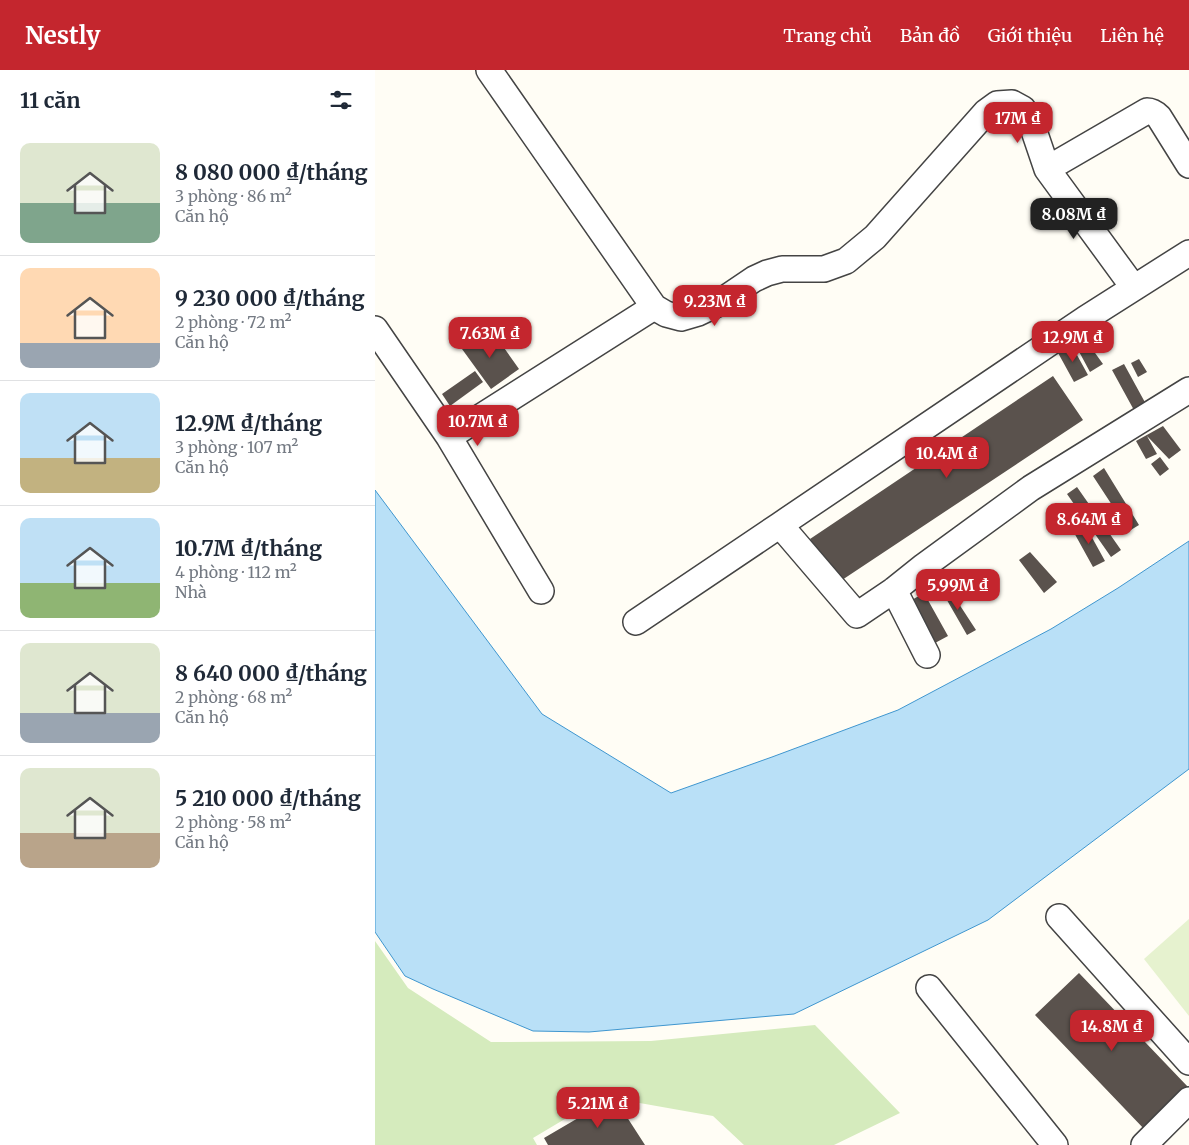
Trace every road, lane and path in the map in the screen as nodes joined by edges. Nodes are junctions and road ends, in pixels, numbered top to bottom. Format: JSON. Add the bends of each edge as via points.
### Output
{"nodes":[{"id":1,"x":489,"y":70,"type":"edge"},
{"id":2,"x":1189,"y":165,"type":"edge"},
{"id":3,"x":1047,"y":169,"type":"junction"},
{"id":4,"x":1189,"y":253,"type":"edge"},
{"id":5,"x":1133,"y":288,"type":"junction"},
{"id":6,"x":654,"y":307,"type":"junction"},
{"id":7,"x":375,"y":329,"type":"edge"},
{"id":8,"x":1189,"y":390,"type":"edge"},
{"id":9,"x":449,"y":437,"type":"junction"},
{"id":10,"x":780,"y":525,"type":"junction"},
{"id":11,"x":894,"y":590,"type":"junction"},
{"id":12,"x":541,"y":591,"type":"dead end"},
{"id":13,"x":636,"y":622,"type":"dead end"},
{"id":14,"x":927,"y":655,"type":"dead end"},
{"id":15,"x":1059,"y":917,"type":"dead end"},
{"id":16,"x":929,"y":988,"type":"dead end"},
{"id":17,"x":1189,"y":1062,"type":"edge"},
{"id":18,"x":1189,"y":1100,"type":"edge"},
{"id":19,"x":1055,"y":1145,"type":"edge"},
{"id":20,"x":1144,"y":1145,"type":"edge"}],
"edges":[{"from":1,"to":6,"type":"street"},
{"from":2,"to":3,"type":"street","via":[[1156,113],[1147,112]]},
{"from":3,"to":5,"type":"street"},
{"from":3,"to":6,"type":"street","via":[[1031,122],[1023,109],[1012,103],[997,104],[985,112],[875,237],[847,261],[824,269],[782,269],[767,273],[717,304],[681,318]]},
{"from":4,"to":5,"type":"street"},
{"from":5,"to":10,"type":"street"},
{"from":6,"to":9,"type":"street"},
{"from":7,"to":9,"type":"street"},
{"from":8,"to":11,"type":"street","via":[[1031,488]]},
{"from":9,"to":12,"type":"street"},
{"from":10,"to":11,"type":"street","via":[[857,615]]},
{"from":10,"to":13,"type":"street"},
{"from":11,"to":14,"type":"street"},
{"from":15,"to":17,"type":"street"},
{"from":16,"to":19,"type":"street"},
{"from":18,"to":20,"type":"street"}]}
